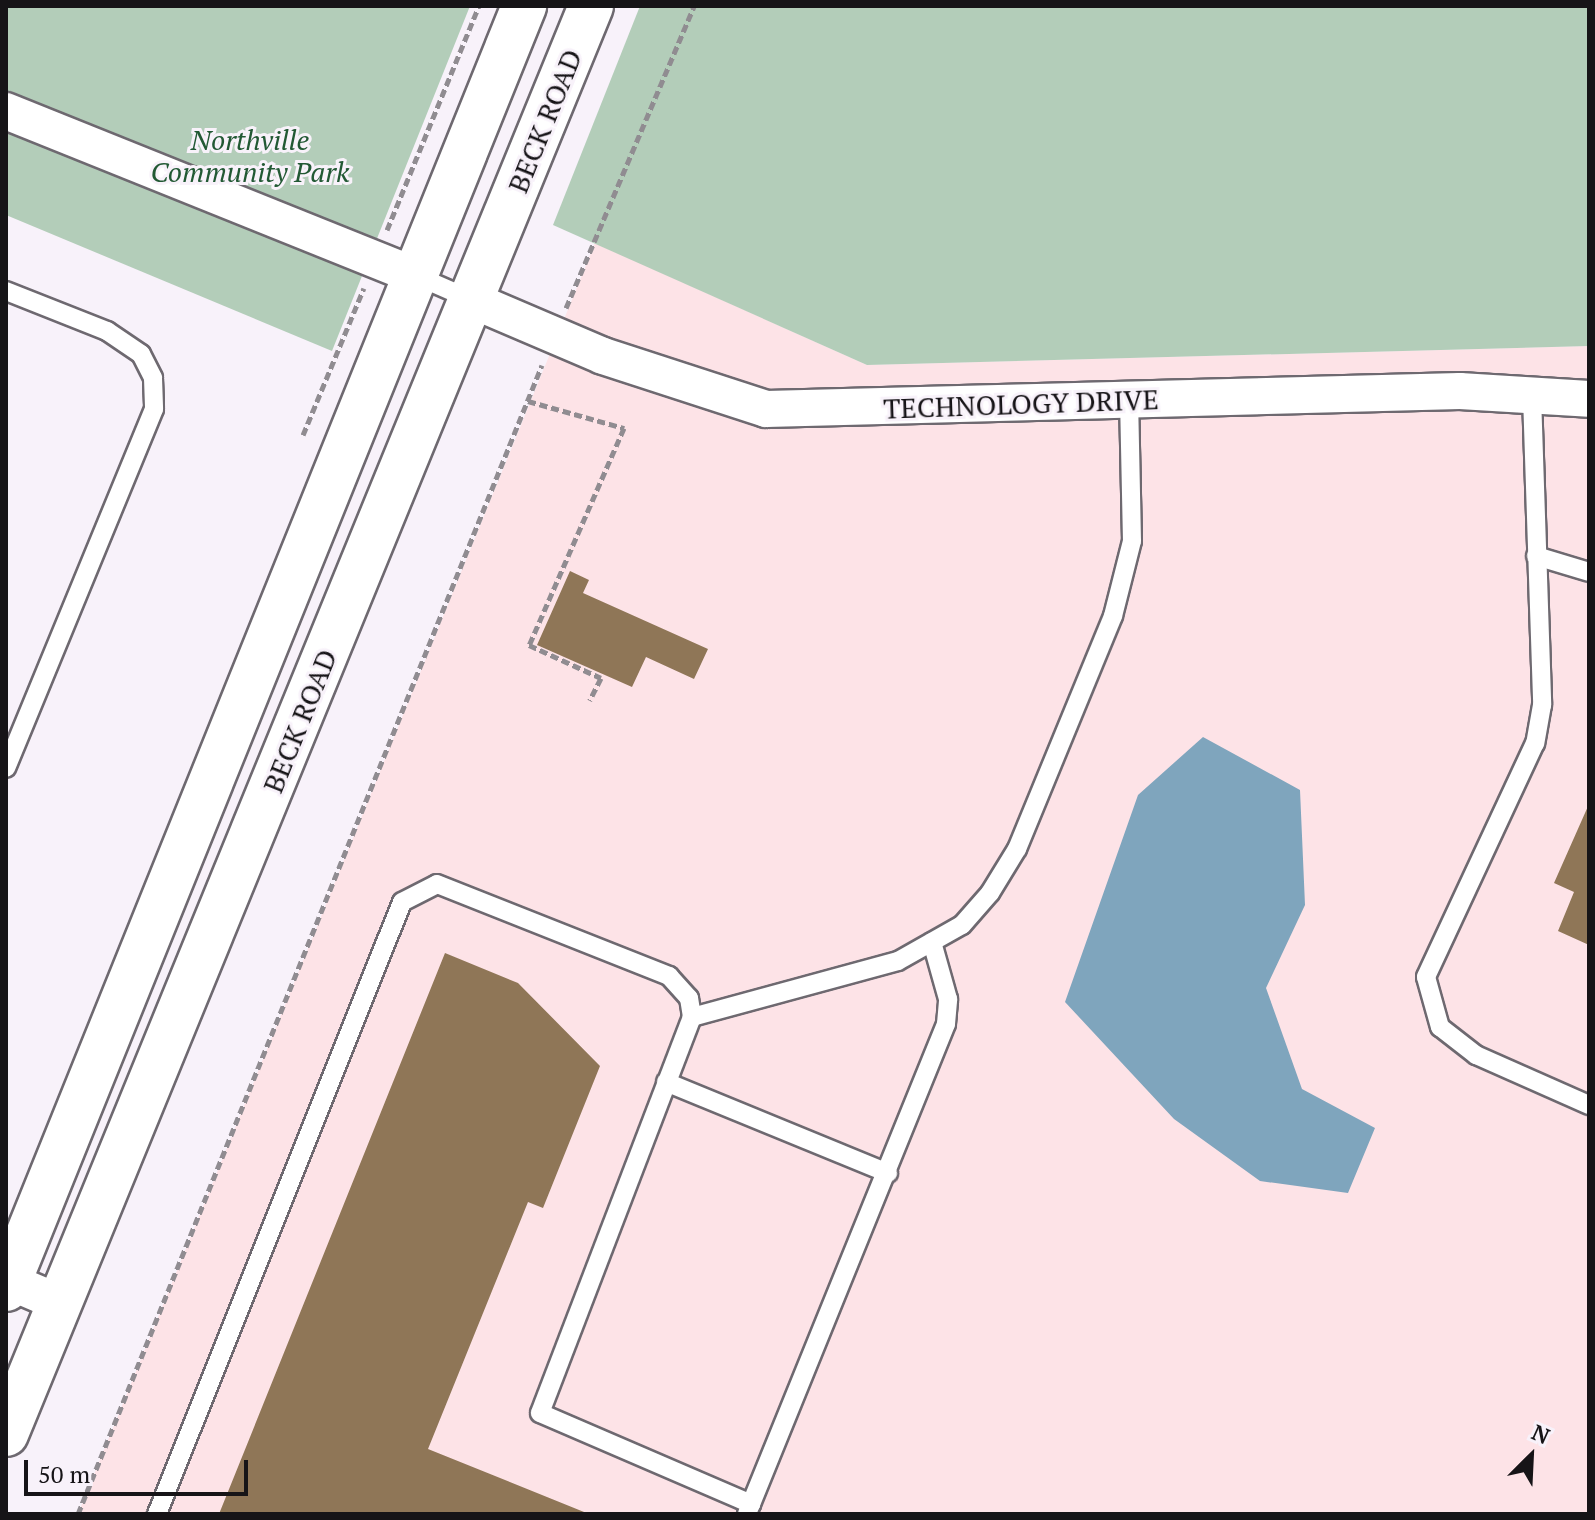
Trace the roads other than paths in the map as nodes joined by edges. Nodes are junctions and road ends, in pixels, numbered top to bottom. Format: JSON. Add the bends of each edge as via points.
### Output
{"nodes":[{"id":1,"x":524,"y":6,"type":"edge"},
{"id":2,"x":591,"y":6,"type":"edge"},
{"id":3,"x":6,"y":111,"type":"edge"},
{"id":4,"x":417,"y":276,"type":"junction"},
{"id":5,"x":6,"y":291,"type":"edge"},
{"id":6,"x":472,"y":300,"type":"junction"},
{"id":7,"x":1532,"y":396,"type":"junction"},
{"id":8,"x":1589,"y":399,"type":"edge"},
{"id":9,"x":1129,"y":401,"type":"junction"},
{"id":10,"x":1536,"y":556,"type":"junction"},
{"id":11,"x":1589,"y":572,"type":"edge"},
{"id":12,"x":6,"y":768,"type":"edge"},
{"id":13,"x":932,"y":942,"type":"junction"},
{"id":14,"x":692,"y":1017,"type":"junction"},
{"id":15,"x":666,"y":1082,"type":"junction"},
{"id":16,"x":1589,"y":1105,"type":"edge"},
{"id":17,"x":888,"y":1173,"type":"junction"},
{"id":18,"x":7,"y":1284,"type":"edge"},
{"id":19,"x":60,"y":1303,"type":"junction"},
{"id":20,"x":6,"y":1434,"type":"edge"},
{"id":21,"x":749,"y":1509,"type":"edge"},
{"id":22,"x":157,"y":1514,"type":"edge"}],
"edges":[{"from":1,"to":4,"type":"main road"},
{"from":2,"to":6,"type":"main road","name":"BECK ROAD"},
{"from":3,"to":4,"type":"street"},
{"from":4,"to":6,"type":"lane"},
{"from":4,"to":18,"type":"main road"},
{"from":5,"to":12,"type":"lane","via":[[107,331],[141,354],[153,378],[154,409]]},
{"from":6,"to":9,"type":"street","name":"TECHNOLOGY DRIVE","via":[[554,335],[766,409]]},
{"from":6,"to":19,"type":"main road","name":"BECK ROAD"},
{"from":7,"to":8,"type":"street","name":"TECHNOLOGY DRIVE"},
{"from":7,"to":9,"type":"street","name":"TECHNOLOGY DRIVE","via":[[1460,391]]},
{"from":7,"to":10,"type":"lane"},
{"from":9,"to":13,"type":"lane","via":[[1132,541],[1113,616],[1017,849],[962,925]]},
{"from":10,"to":11,"type":"lane"},
{"from":10,"to":16,"type":"lane","via":[[1542,705],[1535,743],[1426,977],[1440,1027],[1476,1055]]},
{"from":13,"to":14,"type":"lane","via":[[898,961]]},
{"from":13,"to":17,"type":"lane","via":[[948,999],[946,1024]]},
{"from":14,"to":15,"type":"lane"},
{"from":14,"to":22,"type":"lane","via":[[683,986],[669,976],[437,884],[402,902]]},
{"from":15,"to":17,"type":"lane"},
{"from":15,"to":21,"type":"lane","via":[[540,1413]]},
{"from":17,"to":21,"type":"lane"},
{"from":18,"to":19,"type":"street"},
{"from":19,"to":20,"type":"main road","name":"BECK ROAD"}]}
